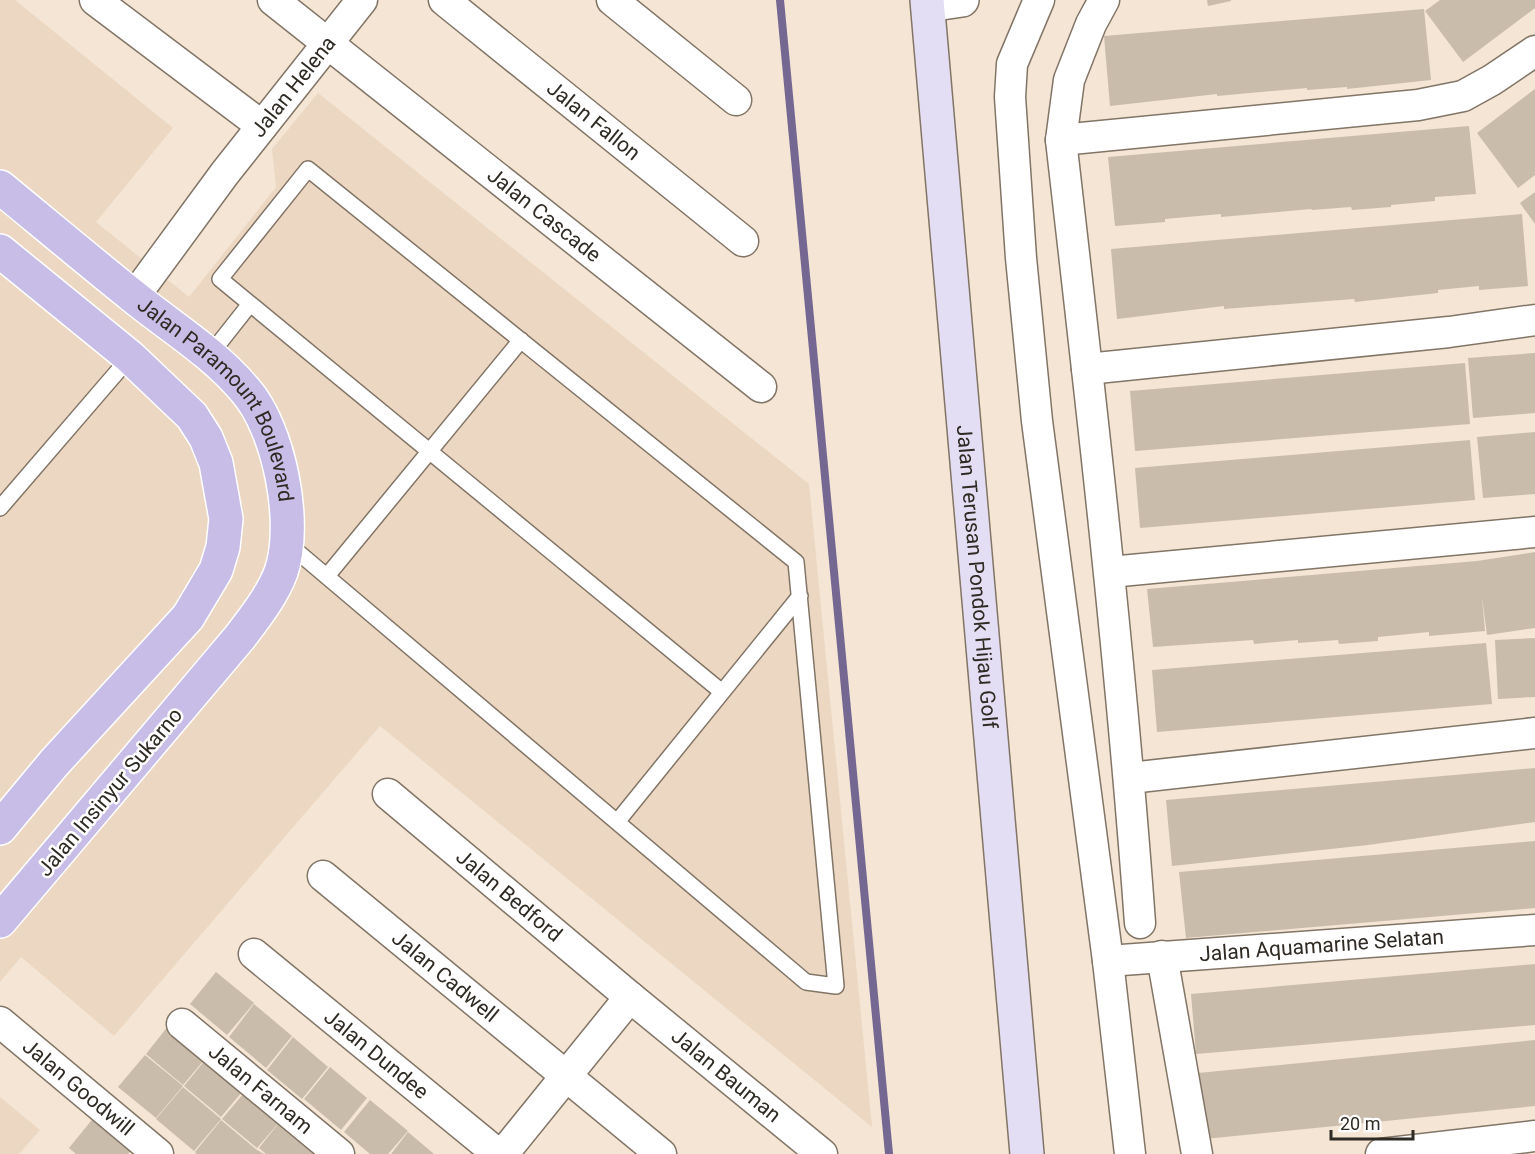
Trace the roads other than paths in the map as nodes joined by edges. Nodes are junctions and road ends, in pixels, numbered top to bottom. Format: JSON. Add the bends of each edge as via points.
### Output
{"nodes":[{"id":1,"x":95,"y":0,"type":"edge"},
{"id":2,"x":273,"y":0,"type":"edge"},
{"id":3,"x":362,"y":0,"type":"edge"},
{"id":4,"x":444,"y":0,"type":"edge"},
{"id":5,"x":612,"y":0,"type":"edge"},
{"id":6,"x":962,"y":0,"type":"edge"},
{"id":7,"x":1039,"y":0,"type":"edge"},
{"id":8,"x":1104,"y":0,"type":"edge"},
{"id":9,"x":928,"y":3,"type":"edge"},
{"id":10,"x":328,"y":43,"type":"junction"},
{"id":11,"x":1535,"y":51,"type":"edge"},
{"id":12,"x":736,"y":100,"type":"dead end"},
{"id":13,"x":262,"y":126,"type":"junction"},
{"id":14,"x":1061,"y":140,"type":"junction"},
{"id":15,"x":0,"y":187,"type":"edge"},
{"id":16,"x":743,"y":241,"type":"dead end"},
{"id":17,"x":3,"y":260,"type":"edge"},
{"id":18,"x":135,"y":297,"type":"junction"},
{"id":19,"x":250,"y":304,"type":"junction"},
{"id":20,"x":1535,"y":320,"type":"edge"},
{"id":21,"x":521,"y":340,"type":"junction"},
{"id":22,"x":209,"y":356,"type":"junction"},
{"id":23,"x":130,"y":357,"type":"junction"},
{"id":24,"x":1087,"y":369,"type":"junction"},
{"id":25,"x":761,"y":387,"type":"dead end"},
{"id":26,"x":429,"y":451,"type":"junction"},
{"id":27,"x":0,"y":508,"type":"edge"},
{"id":28,"x":1535,"y":532,"type":"edge"},
{"id":29,"x":286,"y":542,"type":"junction"},
{"id":30,"x":1110,"y":572,"type":"junction"},
{"id":31,"x":327,"y":576,"type":"junction"},
{"id":32,"x":800,"y":596,"type":"junction"},
{"id":33,"x":219,"y":663,"type":"joint"},
{"id":34,"x":722,"y":692,"type":"junction"},
{"id":35,"x":1535,"y":733,"type":"edge"},
{"id":36,"x":1130,"y":778,"type":"junction"},
{"id":37,"x":388,"y":794,"type":"dead end"},
{"id":38,"x":617,"y":822,"type":"junction"},
{"id":39,"x":0,"y":828,"type":"edge"},
{"id":40,"x":323,"y":876,"type":"dead end"},
{"id":41,"x":0,"y":921,"type":"edge"},
{"id":42,"x":1140,"y":923,"type":"dead end"},
{"id":43,"x":1535,"y":930,"type":"edge"},
{"id":44,"x":254,"y":954,"type":"dead end"},
{"id":45,"x":1162,"y":956,"type":"junction"},
{"id":46,"x":1108,"y":961,"type":"junction"},
{"id":47,"x":630,"y":997,"type":"junction"},
{"id":48,"x":0,"y":1022,"type":"edge"},
{"id":49,"x":182,"y":1024,"type":"dead end"},
{"id":50,"x":566,"y":1076,"type":"junction"},
{"id":51,"x":1535,"y":1136,"type":"edge"},
{"id":52,"x":158,"y":1154,"type":"edge"},
{"id":53,"x":339,"y":1154,"type":"edge"},
{"id":54,"x":498,"y":1154,"type":"edge"},
{"id":55,"x":503,"y":1154,"type":"edge"},
{"id":56,"x":661,"y":1154,"type":"edge"},
{"id":57,"x":822,"y":1154,"type":"edge"},
{"id":58,"x":1027,"y":1154,"type":"edge"},
{"id":59,"x":1130,"y":1154,"type":"edge"},
{"id":60,"x":1197,"y":1154,"type":"edge"},
{"id":61,"x":1381,"y":1154,"type":"edge"}],
"edges":[{"from":1,"to":13,"type":"street"},
{"from":2,"to":10,"type":"street","name":"Jalan Cascade"},
{"from":3,"to":10,"type":"street","name":"Jalan Helena"},
{"from":4,"to":16,"type":"street","name":"Jalan Fallon"},
{"from":5,"to":12,"type":"street"},
{"from":6,"to":9,"type":"street"},
{"from":7,"to":46,"type":"street","via":[[1012,64],[1010,98],[1021,258],[1037,422]]},
{"from":8,"to":14,"type":"street","via":[[1069,80]]},
{"from":9,"to":58,"type":"main road","name":"Jalan Terusan Pondok Hijau Golf"},
{"from":10,"to":13,"type":"street","name":"Jalan Helena"},
{"from":10,"to":25,"type":"street","name":"Jalan Cascade"},
{"from":11,"to":14,"type":"street","via":[[1463,96],[1429,103]]},
{"from":13,"to":18,"type":"street","name":"Jalan Helena"},
{"from":14,"to":24,"type":"street"},
{"from":15,"to":18,"type":"main road","name":"Jalan Paramount Boulevard"},
{"from":17,"to":23,"type":"main road","name":"Jalan Paramount Boulevard"},
{"from":18,"to":22,"type":"main road","name":"Jalan Paramount Boulevard"},
{"from":19,"to":21,"type":"lane","via":[[220,279],[308,169]]},
{"from":19,"to":22,"type":"lane"},
{"from":19,"to":26,"type":"lane"},
{"from":20,"to":24,"type":"street"},
{"from":21,"to":26,"type":"lane"},
{"from":21,"to":32,"type":"lane","via":[[796,562]]},
{"from":22,"to":29,"type":"main road","name":"Jalan Paramount Boulevard","via":[[247,391],[264,421],[278,457],[286,496]]},
{"from":23,"to":27,"type":"lane"},
{"from":23,"to":39,"type":"main road","name":"Jalan Paramount Boulevard","via":[[192,416],[206,438],[216,463],[226,519],[223,547],[216,570],[188,617]]},
{"from":24,"to":30,"type":"street"},
{"from":26,"to":31,"type":"lane"},
{"from":26,"to":34,"type":"lane"},
{"from":28,"to":30,"type":"street"},
{"from":29,"to":31,"type":"lane"},
{"from":29,"to":33,"type":"main road","name":"Jalan Paramount Boulevard","via":[[281,571],[264,604]]},
{"from":30,"to":36,"type":"street"},
{"from":31,"to":38,"type":"lane"},
{"from":32,"to":34,"type":"lane"},
{"from":32,"to":38,"type":"lane","via":[[836,986],[807,982]]},
{"from":33,"to":41,"type":"main road","name":"Jalan Insinyur Sukarno"},
{"from":34,"to":38,"type":"lane"},
{"from":35,"to":36,"type":"street"},
{"from":36,"to":42,"type":"street"},
{"from":37,"to":47,"type":"street","name":"Jalan Bedford"},
{"from":40,"to":50,"type":"street","name":"Jalan Cadwell"},
{"from":43,"to":45,"type":"street","name":"Jalan Aquamarine Selatan"},
{"from":44,"to":54,"type":"street","name":"Jalan Dundee"},
{"from":45,"to":46,"type":"street","name":"Jalan Aquamarine Selatan"},
{"from":45,"to":60,"type":"street"},
{"from":46,"to":59,"type":"street"},
{"from":47,"to":50,"type":"street"},
{"from":47,"to":57,"type":"street","name":"Jalan Bauman"},
{"from":48,"to":52,"type":"street","name":"Jalan Goodwill"},
{"from":49,"to":53,"type":"street","name":"Jalan Farnam"},
{"from":50,"to":55,"type":"street"},
{"from":50,"to":56,"type":"street","name":"Jalan Cadwell"},
{"from":51,"to":61,"type":"street"}]}
